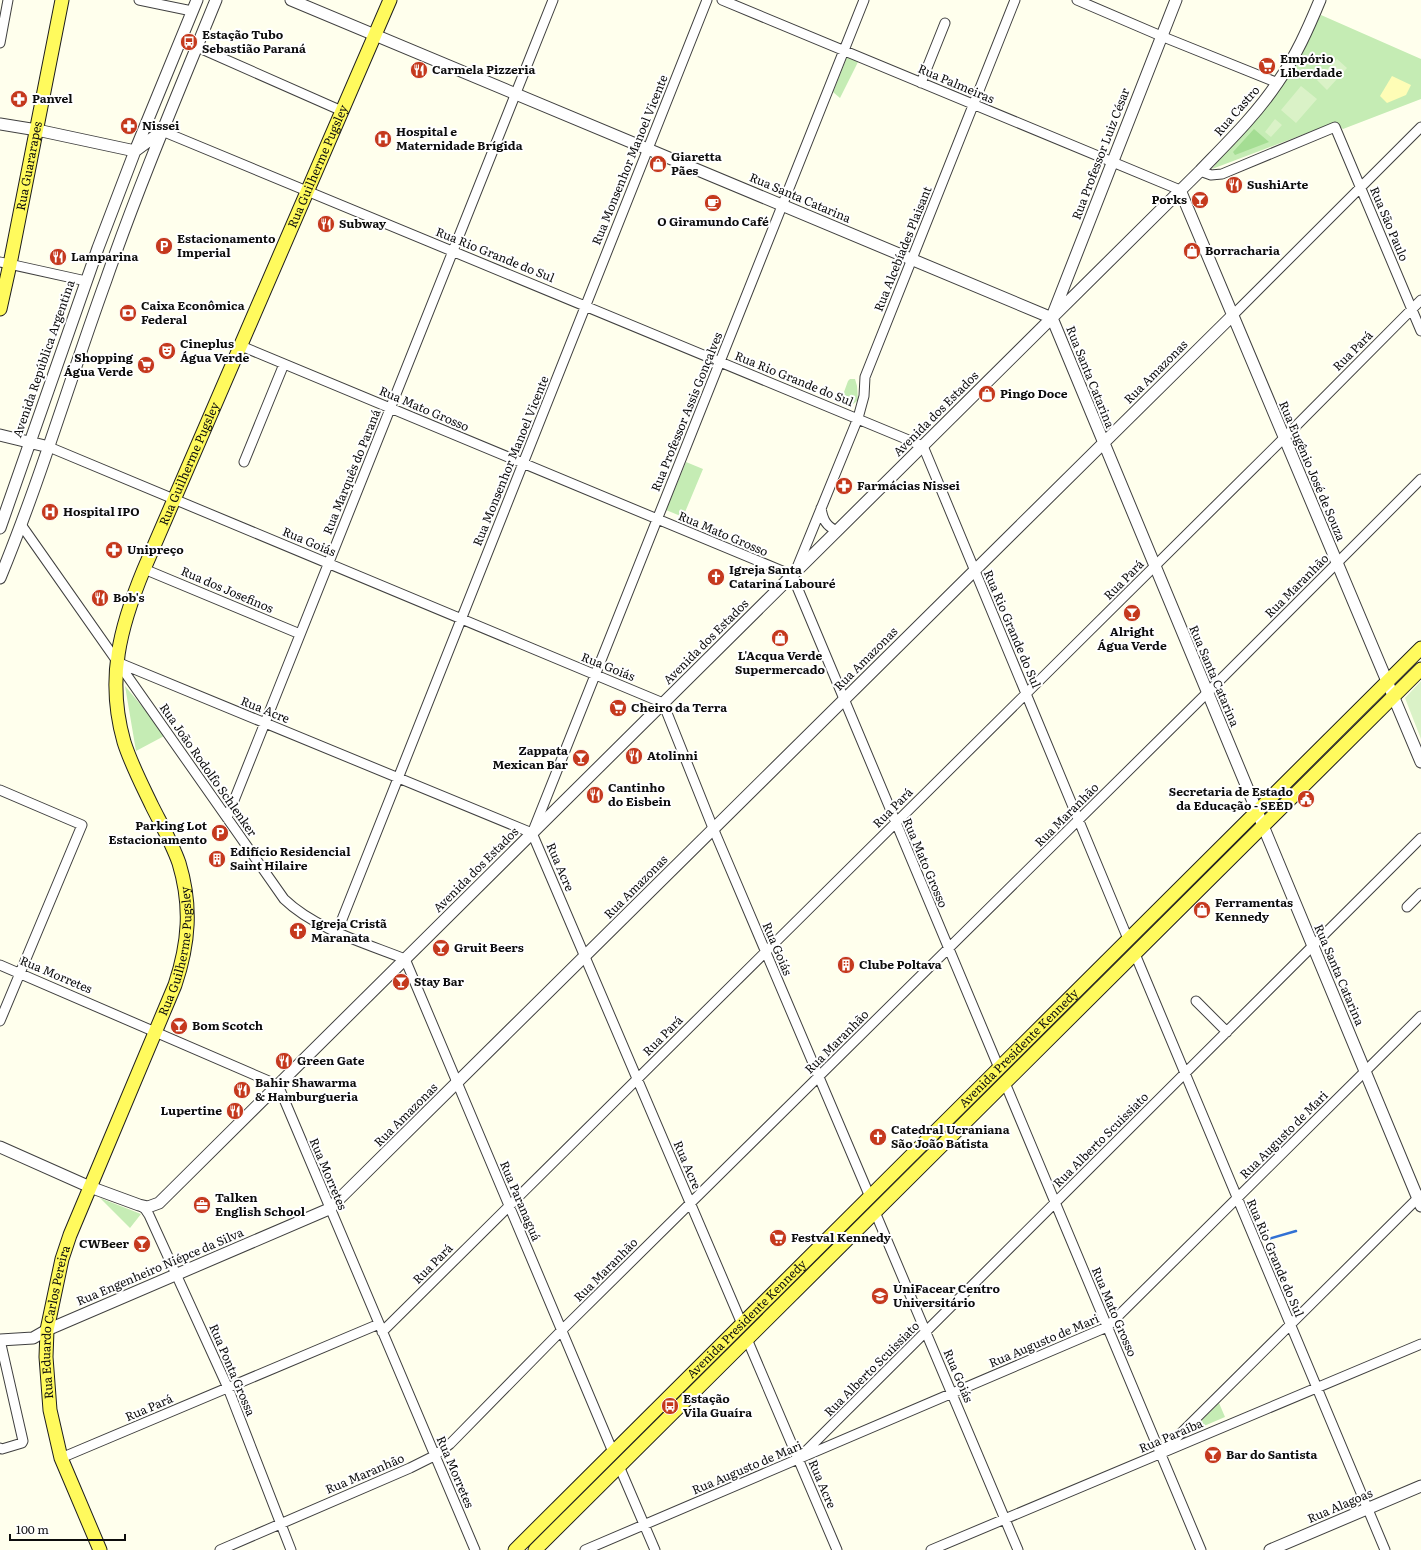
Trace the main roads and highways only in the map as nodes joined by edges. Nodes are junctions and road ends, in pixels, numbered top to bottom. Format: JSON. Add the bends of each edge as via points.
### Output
{"nodes":[{"id":1,"x":62,"y":0,"type":"edge"},
{"id":2,"x":390,"y":0,"type":"edge"},
{"id":3,"x":5,"y":263,"type":"edge"},
{"id":4,"x":0,"y":309,"type":"edge"},
{"id":5,"x":1421,"y":648,"type":"edge"},
{"id":6,"x":1421,"y":669,"type":"edge"},
{"id":7,"x":1322,"y":746,"type":"junction"},
{"id":8,"x":1331,"y":759,"type":"junction"},
{"id":9,"x":934,"y":1133,"type":"junction"},
{"id":10,"x":940,"y":1148,"type":"junction"},
{"id":11,"x":90,"y":1187,"type":"joint"},
{"id":12,"x":706,"y":1360,"type":"junction"},
{"id":13,"x":716,"y":1370,"type":"junction"},
{"id":14,"x":100,"y":1550,"type":"edge"},
{"id":15,"x":515,"y":1550,"type":"edge"},
{"id":16,"x":535,"y":1550,"type":"edge"}],
"edges":[{"from":1,"to":3,"type":"main road","name":"Rua Guararapes","via":[[37,130]]},
{"from":2,"to":11,"type":"main road","name":"Rua Guilherme Pugsley","via":[[144,568],[126,616],[117,662],[118,707],[124,741],[135,771],[176,856],[186,899],[188,932],[182,966],[175,985]]},
{"from":3,"to":4,"type":"main road","name":"Rua Guararapes"},
{"from":5,"to":7,"type":"main road","name":"Avenida Presidente Kennedy"},
{"from":6,"to":8,"type":"main road","name":"Avenida Presidente Kennedy"},
{"from":7,"to":8,"type":"main road","via":[[1332,749]]},
{"from":7,"to":9,"type":"main road","name":"Avenida Presidente Kennedy"},
{"from":8,"to":10,"type":"main road","name":"Avenida Presidente Kennedy"},
{"from":9,"to":10,"type":"main road"},
{"from":9,"to":12,"type":"main road","name":"Avenida Presidente Kennedy"},
{"from":10,"to":13,"type":"main road","name":"Avenida Presidente Kennedy"},
{"from":11,"to":14,"type":"main road","name":"Rua Eduardo Carlos Pereira","via":[[62,1259],[47,1330],[46,1357],[50,1410],[61,1458]]},
{"from":12,"to":13,"type":"main road"},
{"from":12,"to":15,"type":"main road","name":"Avenida Presidente Kennedy"},
{"from":13,"to":16,"type":"main road","name":"Avenida Presidente Kennedy"}]}
